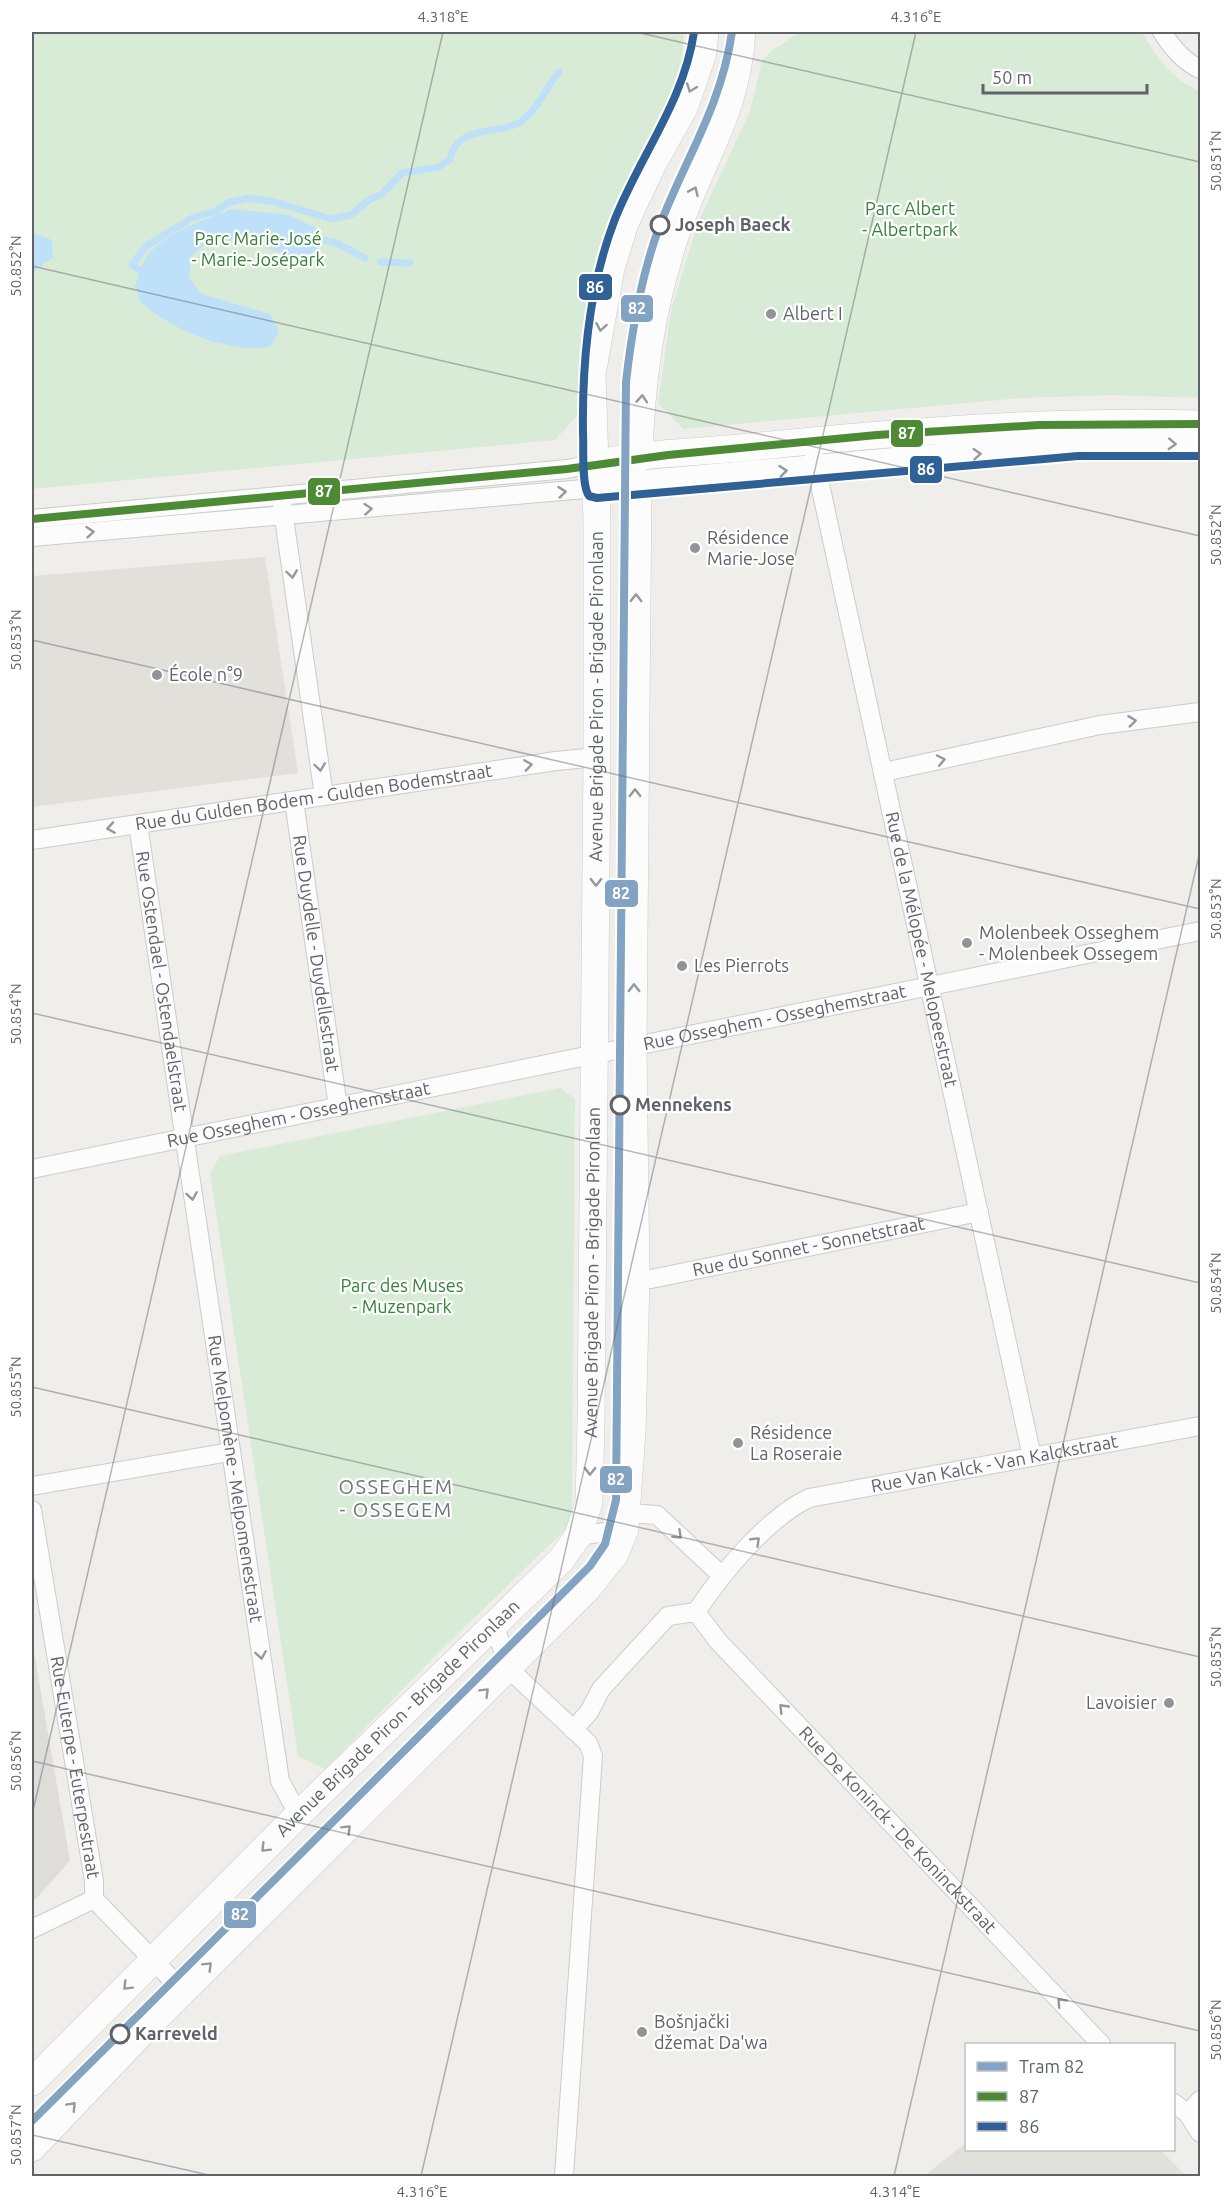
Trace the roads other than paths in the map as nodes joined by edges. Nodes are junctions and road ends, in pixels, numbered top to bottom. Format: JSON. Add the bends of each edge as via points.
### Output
{"nodes":[{"id":1,"x":705,"y":32,"type":"edge"},
{"id":2,"x":742,"y":32,"type":"edge"},
{"id":3,"x":1162,"y":32,"type":"edge"},
{"id":4,"x":1200,"y":69,"type":"edge"},
{"id":5,"x":1200,"y":424,"type":"edge"},
{"id":6,"x":812,"y":441,"type":"junction"},
{"id":7,"x":1200,"y":446,"type":"edge"},
{"id":8,"x":639,"y":458,"type":"junction"},
{"id":9,"x":816,"y":468,"type":"junction"},
{"id":10,"x":595,"y":476,"type":"junction"},
{"id":11,"x":638,"y":485,"type":"junction"},
{"id":12,"x":282,"y":495,"type":"junction"},
{"id":13,"x":284,"y":516,"type":"junction"},
{"id":14,"x":32,"y":519,"type":"edge"},
{"id":15,"x":32,"y":537,"type":"edge"},
{"id":16,"x":1200,"y":712,"type":"edge"},
{"id":17,"x":597,"y":758,"type":"junction"},
{"id":18,"x":884,"y":772,"type":"junction"},
{"id":19,"x":324,"y":796,"type":"junction"},
{"id":20,"x":294,"y":801,"type":"junction"},
{"id":21,"x":138,"y":824,"type":"junction"},
{"id":22,"x":32,"y":840,"type":"edge"},
{"id":23,"x":1200,"y":931,"type":"edge"},
{"id":24,"x":931,"y":988,"type":"junction"},
{"id":25,"x":633,"y":1047,"type":"junction"},
{"id":26,"x":594,"y":1055,"type":"junction"},
{"id":27,"x":338,"y":1107,"type":"junction"},
{"id":28,"x":184,"y":1138,"type":"junction"},
{"id":29,"x":32,"y":1169,"type":"edge"},
{"id":30,"x":979,"y":1212,"type":"junction"},
{"id":31,"x":636,"y":1280,"type":"junction"},
{"id":32,"x":1200,"y":1426,"type":"edge"},
{"id":33,"x":230,"y":1452,"type":"junction"},
{"id":34,"x":1032,"y":1457,"type":"junction"},
{"id":35,"x":32,"y":1486,"type":"edge"},
{"id":36,"x":32,"y":1510,"type":"edge"},
{"id":37,"x":627,"y":1521,"type":"junction"},
{"id":38,"x":578,"y":1536,"type":"junction"},
{"id":39,"x":721,"y":1575,"type":"junction"},
{"id":40,"x":696,"y":1612,"type":"junction"},
{"id":41,"x":494,"y":1623,"type":"junction"},
{"id":42,"x":509,"y":1668,"type":"junction"},
{"id":43,"x":573,"y":1730,"type":"junction"},
{"id":44,"x":301,"y":1812,"type":"junction"},
{"id":45,"x":94,"y":1899,"type":"junction"},
{"id":46,"x":32,"y":1929,"type":"edge"},
{"id":47,"x":153,"y":1960,"type":"junction"},
{"id":48,"x":183,"y":1991,"type":"junction"},
{"id":49,"x":1100,"y":2043,"type":"edge"},
{"id":50,"x":32,"y":2082,"type":"edge"},
{"id":51,"x":1200,"y":2100,"type":"edge"},
{"id":52,"x":1175,"y":2104,"type":"edge"},
{"id":53,"x":1188,"y":2114,"type":"junction"},
{"id":54,"x":1200,"y":2133,"type":"edge"},
{"id":55,"x":32,"y":2148,"type":"edge"},
{"id":56,"x":564,"y":2176,"type":"edge"}],
"edges":[{"from":1,"to":10,"type":"street","name":"Avenue Brigade Piron - Brigade Pironlaan","one_way":true,"via":[[703,53],[684,108],[625,223],[611,268],[592,374]]},
{"from":8,"to":2,"type":"street","one_way":true,"via":[[643,385],[657,298],[683,215],[729,109],[738,77]]},
{"from":3,"to":4,"type":"street","via":[[1177,51]]},
{"from":5,"to":6,"type":"street","via":[[1031,426]]},
{"from":6,"to":8,"type":"street"},
{"from":6,"to":9,"type":"street","name":"Rue de la Mélopée - Melopeestraat"},
{"from":9,"to":7,"type":"street","one_way":true,"via":[[1078,445]]},
{"from":8,"to":10,"type":"street"},
{"from":8,"to":11,"type":"street"},
{"from":11,"to":9,"type":"street","one_way":true},
{"from":9,"to":18,"type":"street","name":"Rue de la Mélopée - Melopeestraat"},
{"from":10,"to":11,"type":"street"},
{"from":10,"to":12,"type":"street","via":[[567,469]]},
{"from":13,"to":10,"type":"street","one_way":true},
{"from":10,"to":17,"type":"street","name":"Avenue Brigade Piron - Brigade Pironlaan"},
{"from":25,"to":11,"type":"street","name":"Avenue Brigade Piron - Brigade Pironlaan","one_way":true},
{"from":12,"to":13,"type":"street"},
{"from":12,"to":14,"type":"street"},
{"from":15,"to":13,"type":"street","one_way":true},
{"from":13,"to":19,"type":"street","one_way":true},
{"from":18,"to":16,"type":"street","one_way":true,"via":[[1101,725]]},
{"from":19,"to":17,"type":"street","name":"Rue du Gulden Bodem - Gulden Bodemstraat","one_way":true},
{"from":17,"to":26,"type":"street","name":"Avenue Brigade Piron - Brigade Pironlaan","one_way":true},
{"from":18,"to":24,"type":"street","name":"Rue de la Mélopée - Melopeestraat"},
{"from":19,"to":20,"type":"street","name":"Rue du Gulden Bodem - Gulden Bodemstraat"},
{"from":20,"to":21,"type":"street","name":"Rue du Gulden Bodem - Gulden Bodemstraat"},
{"from":20,"to":27,"type":"street","name":"Rue Duydelle - Duydellestraat"},
{"from":21,"to":22,"type":"street","name":"Rue du Gulden Bodem - Gulden Bodemstraat","one_way":true},
{"from":21,"to":28,"type":"street","name":"Rue Ostendael - Ostendaelstraat"},
{"from":23,"to":24,"type":"street","name":"Rue Osseghem - Osseghemstraat"},
{"from":24,"to":25,"type":"street","name":"Rue Osseghem - Osseghemstraat"},
{"from":24,"to":30,"type":"street","name":"Rue de la Mélopée - Melopeestraat"},
{"from":25,"to":26,"type":"street","name":"Rue Osseghem - Osseghemstraat"},
{"from":25,"to":31,"type":"street","name":"Avenue Brigade Piron - Brigade Pironlaan"},
{"from":26,"to":27,"type":"street","name":"Rue Osseghem - Osseghemstraat"},
{"from":26,"to":38,"type":"street","name":"Avenue Brigade Piron - Brigade Pironlaan","one_way":true,"via":[[589,1502]]},
{"from":27,"to":28,"type":"street","name":"Rue Osseghem - Osseghemstraat"},
{"from":28,"to":29,"type":"street","name":"Rue Osseghem - Osseghemstraat"},
{"from":28,"to":33,"type":"street","name":"Rue Melpomène - Melpomenestraat","one_way":true},
{"from":30,"to":31,"type":"street","name":"Rue du Sonnet - Sonnetstraat"},
{"from":30,"to":34,"type":"street","name":"Rue de la Mélopée - Melopeestraat"},
{"from":31,"to":37,"type":"street","name":"Avenue Brigade Piron - Brigade Pironlaan"},
{"from":32,"to":34,"type":"street","name":"Rue Van Kalck - Van Kalckstraat"},
{"from":33,"to":35,"type":"street"},
{"from":33,"to":44,"type":"street","name":"Rue Melpomène - Melpomenestraat","one_way":true,"via":[[280,1782]]},
{"from":39,"to":34,"type":"street","name":"Rue Van Kalck - Van Kalckstraat","one_way":true,"via":[[791,1506],[809,1498]]},
{"from":36,"to":45,"type":"street","name":"Rue Euterpe - Euterpestraat"},
{"from":37,"to":38,"type":"street"},
{"from":37,"to":39,"type":"street","one_way":true,"via":[[657,1515]]},
{"from":37,"to":42,"type":"street","name":"Avenue Brigade Piron - Brigade Pironlaan","via":[[615,1554]]},
{"from":38,"to":41,"type":"street","name":"Avenue Brigade Piron - Brigade Pironlaan","via":[[561,1560]]},
{"from":39,"to":40,"type":"street"},
{"from":40,"to":43,"type":"street","via":[[668,1616],[601,1689],[589,1712]]},
{"from":49,"to":40,"type":"street","name":"Rue De Koninck - De Koninckstraat","one_way":true,"via":[[718,1641]]},
{"from":41,"to":42,"type":"street"},
{"from":41,"to":44,"type":"street","name":"Avenue Brigade Piron - Brigade Pironlaan"},
{"from":42,"to":43,"type":"street"},
{"from":48,"to":42,"type":"street","name":"Avenue Brigade Piron - Brigade Pironlaan","one_way":true},
{"from":43,"to":56,"type":"street","via":[[588,1743],[593,1756]]},
{"from":44,"to":47,"type":"street","name":"Avenue Brigade Piron - Brigade Pironlaan","one_way":true},
{"from":45,"to":46,"type":"street"},
{"from":45,"to":47,"type":"street","name":"Rue Euterpe - Euterpestraat"},
{"from":47,"to":48,"type":"street","name":"Rue Euterpe - Euterpestraat"},
{"from":47,"to":50,"type":"street","name":"Avenue Brigade Piron - Brigade Pironlaan","one_way":true},
{"from":55,"to":48,"type":"street","name":"Avenue Brigade Piron - Brigade Pironlaan","one_way":true},
{"from":51,"to":53,"type":"street"},
{"from":52,"to":53,"type":"street"},
{"from":53,"to":54,"type":"street"}]}
